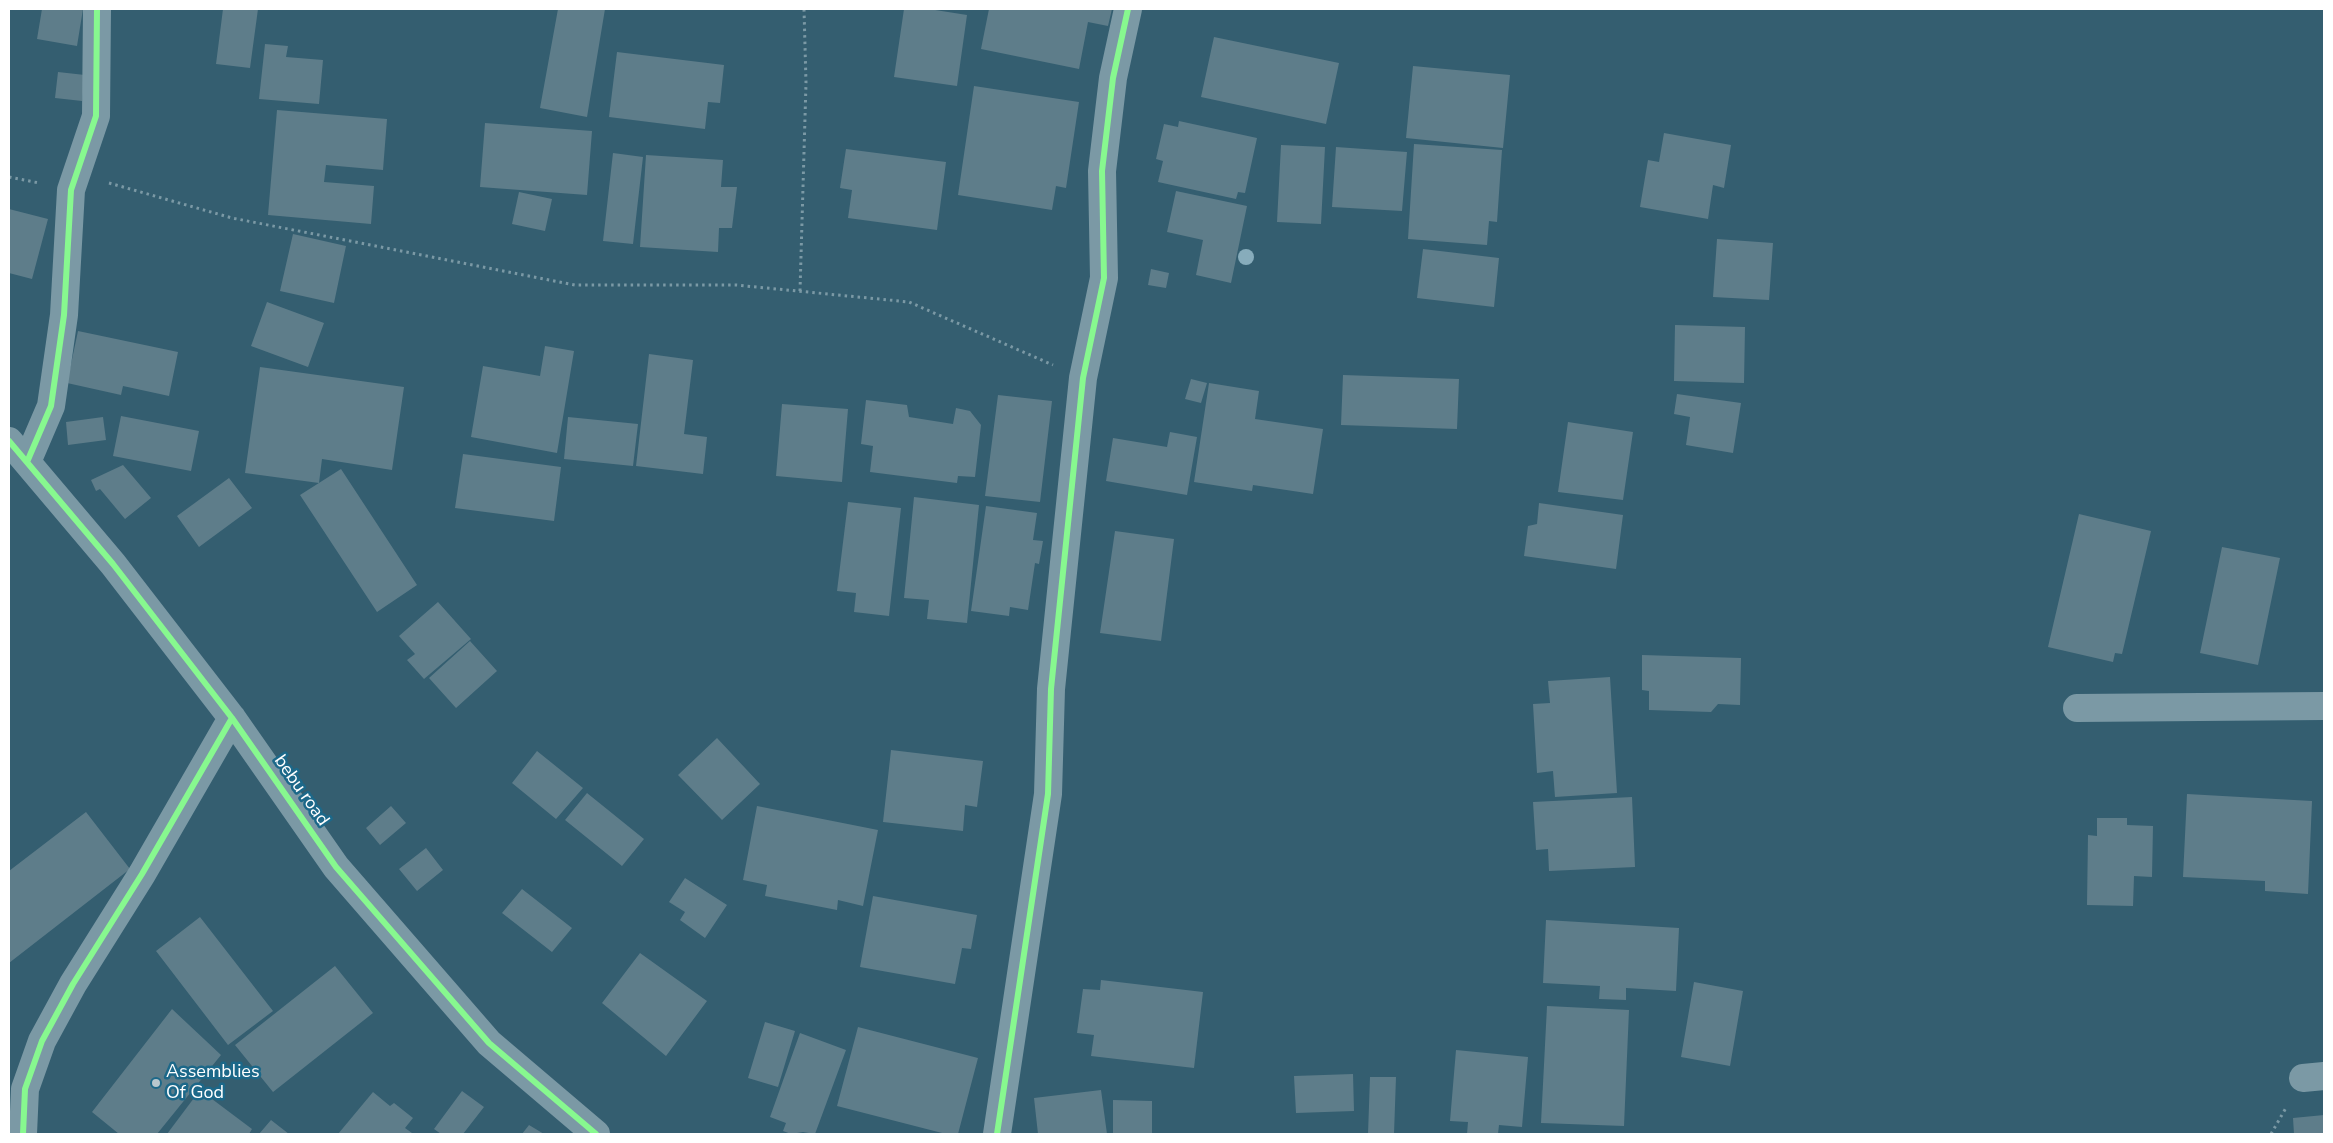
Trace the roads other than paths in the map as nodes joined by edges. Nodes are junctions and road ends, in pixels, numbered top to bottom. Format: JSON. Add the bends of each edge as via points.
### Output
{"nodes":[{"id":1,"x":97,"y":9,"type":"edge"},
{"id":2,"x":1128,"y":9,"type":"edge"},
{"id":3,"x":9,"y":441,"type":"edge"},
{"id":4,"x":27,"y":462,"type":"junction"},
{"id":5,"x":2324,"y":706,"type":"edge"},
{"id":6,"x":2324,"y":716,"type":"edge"},
{"id":7,"x":232,"y":718,"type":"junction"},
{"id":8,"x":23,"y":1134,"type":"edge"},
{"id":9,"x":596,"y":1134,"type":"edge"},
{"id":10,"x":997,"y":1134,"type":"edge"}],
"edges":[{"from":1,"to":4,"type":"street","via":[[96,116],[71,190],[64,315],[51,406]]},
{"from":2,"to":10,"type":"street","via":[[1113,78],[1102,171],[1104,278],[1083,378],[1051,689],[1048,794]]},
{"from":3,"to":4,"type":"street","name":"bebu road"},
{"from":4,"to":7,"type":"street","name":"bebu road","via":[[113,564]]},
{"from":5,"to":6,"type":"street","via":[[2077,714]]},
{"from":7,"to":8,"type":"street","via":[[42,1041],[25,1089]]},
{"from":7,"to":9,"type":"street","name":"bebu road","via":[[336,867],[490,1043]]}]}
